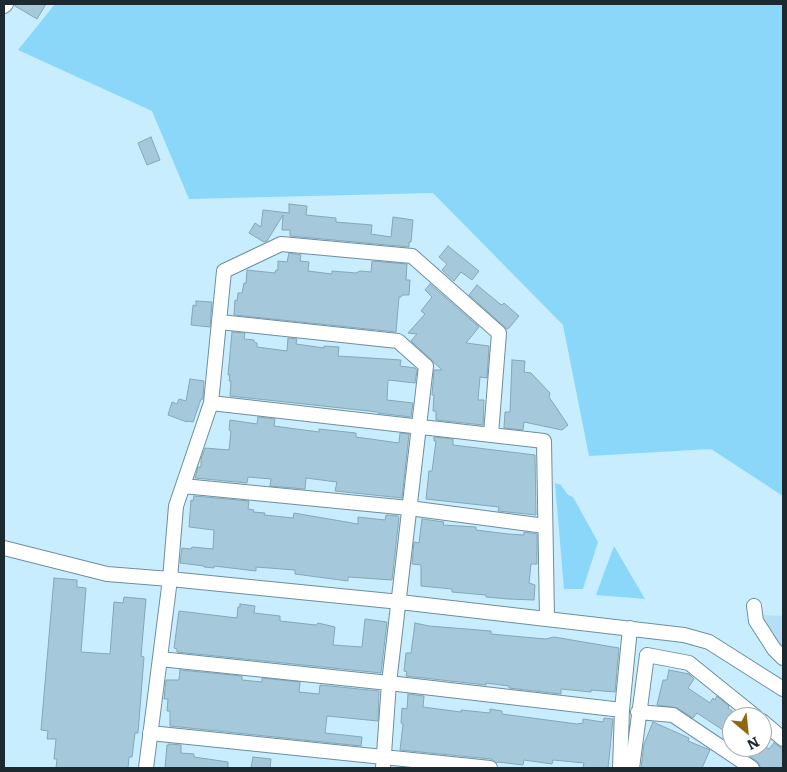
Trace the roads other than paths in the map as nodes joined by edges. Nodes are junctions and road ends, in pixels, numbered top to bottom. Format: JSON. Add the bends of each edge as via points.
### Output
{"nodes":[{"id":1,"x":220,"y":322,"type":"junction"},
{"id":2,"x":211,"y":404,"type":"junction"},
{"id":3,"x":419,"y":427,"type":"junction"},
{"id":4,"x":491,"y":434,"type":"junction"},
{"id":5,"x":183,"y":486,"type":"junction"},
{"id":6,"x":409,"y":508,"type":"junction"},
{"id":7,"x":545,"y":526,"type":"junction"},
{"id":8,"x":4,"y":548,"type":"edge"},
{"id":9,"x":170,"y":578,"type":"junction"},
{"id":10,"x":400,"y":602,"type":"junction"},
{"id":11,"x":754,"y":606,"type":"dead end"},
{"id":12,"x":547,"y":619,"type":"junction"},
{"id":13,"x":630,"y":628,"type":"junction"},
{"id":14,"x":783,"y":658,"type":"edge"},
{"id":15,"x":160,"y":659,"type":"junction"},
{"id":16,"x":389,"y":683,"type":"junction"},
{"id":17,"x":782,"y":685,"type":"edge"},
{"id":18,"x":744,"y":707,"type":"edge"},
{"id":19,"x":622,"y":710,"type":"junction"},
{"id":20,"x":638,"y":712,"type":"junction"},
{"id":21,"x":772,"y":730,"type":"edge"},
{"id":22,"x":150,"y":733,"type":"junction"},
{"id":23,"x":783,"y":738,"type":"edge"},
{"id":24,"x":384,"y":763,"type":"edge"},
{"id":25,"x":146,"y":768,"type":"edge"},
{"id":26,"x":490,"y":768,"type":"edge"},
{"id":27,"x":620,"y":768,"type":"edge"},
{"id":28,"x":632,"y":768,"type":"edge"},
{"id":29,"x":752,"y":768,"type":"edge"}],
"edges":[{"from":1,"to":2,"type":"street"},
{"from":1,"to":3,"type":"street","via":[[398,342],[426,366]]},
{"from":1,"to":4,"type":"street","via":[[224,271],[280,244],[412,256],[499,333]]},
{"from":2,"to":3,"type":"street"},
{"from":2,"to":5,"type":"street"},
{"from":3,"to":4,"type":"street"},
{"from":3,"to":6,"type":"street"},
{"from":4,"to":7,"type":"street","via":[[544,442]]},
{"from":5,"to":6,"type":"street"},
{"from":5,"to":9,"type":"street","via":[[176,506]]},
{"from":6,"to":7,"type":"street"},
{"from":6,"to":10,"type":"street"},
{"from":7,"to":12,"type":"street"},
{"from":8,"to":9,"type":"street","via":[[107,574]]},
{"from":9,"to":10,"type":"street"},
{"from":9,"to":15,"type":"street"},
{"from":10,"to":12,"type":"street"},
{"from":10,"to":16,"type":"street"},
{"from":11,"to":14,"type":"street","via":[[756,621]]},
{"from":12,"to":13,"type":"street"},
{"from":13,"to":17,"type":"street","via":[[684,635],[709,642]]},
{"from":13,"to":19,"type":"street"},
{"from":15,"to":16,"type":"street"},
{"from":15,"to":22,"type":"street"},
{"from":16,"to":19,"type":"street"},
{"from":16,"to":24,"type":"street"},
{"from":18,"to":20,"type":"street","via":[[689,663],[647,655]]},
{"from":19,"to":27,"type":"street"},
{"from":20,"to":28,"type":"street"},
{"from":20,"to":29,"type":"street","via":[[673,715]]},
{"from":21,"to":23,"type":"street"},
{"from":22,"to":24,"type":"street"},
{"from":22,"to":25,"type":"street"},
{"from":24,"to":26,"type":"street"}]}
